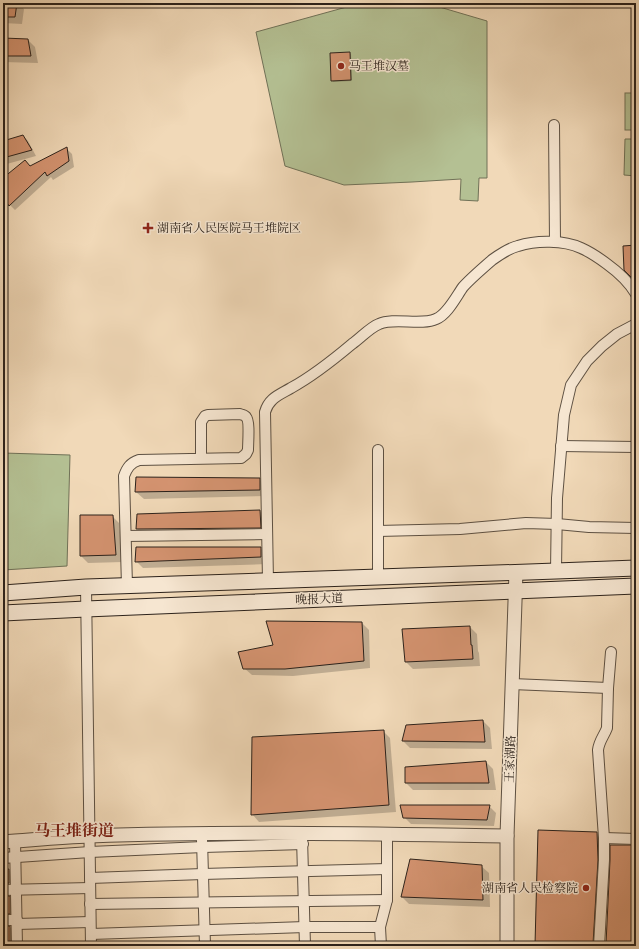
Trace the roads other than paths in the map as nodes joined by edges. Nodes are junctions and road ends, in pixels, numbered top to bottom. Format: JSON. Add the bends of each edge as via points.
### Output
{"nodes":[{"id":1,"x":554,"y":126,"type":"dead end"},
{"id":2,"x":555,"y":242,"type":"junction"},
{"id":3,"x":636,"y":294,"type":"edge"},
{"id":4,"x":636,"y":324,"type":"edge"},
{"id":5,"x":561,"y":446,"type":"junction"},
{"id":6,"x":636,"y":448,"type":"edge"},
{"id":7,"x":378,"y":450,"type":"dead end"},
{"id":8,"x":201,"y":458,"type":"junction"},
{"id":9,"x":557,"y":524,"type":"junction"},
{"id":10,"x":636,"y":528,"type":"edge"},
{"id":11,"x":378,"y":531,"type":"junction"},
{"id":12,"x":267,"y":534,"type":"junction"},
{"id":13,"x":126,"y":536,"type":"junction"},
{"id":14,"x":636,"y":568,"type":"edge"},
{"id":15,"x":556,"y":571,"type":"junction"},
{"id":16,"x":516,"y":572,"type":"junction"},
{"id":17,"x":378,"y":577,"type":"junction"},
{"id":18,"x":268,"y":581,"type":"junction"},
{"id":19,"x":127,"y":586,"type":"junction"},
{"id":20,"x":636,"y":586,"type":"edge"},
{"id":21,"x":86,"y":587,"type":"junction"},
{"id":22,"x":516,"y":591,"type":"junction"},
{"id":23,"x":3,"y":593,"type":"edge"},
{"id":24,"x":86,"y":609,"type":"junction"},
{"id":25,"x":3,"y":613,"type":"edge"},
{"id":26,"x":611,"y":652,"type":"dead end"},
{"id":27,"x":512,"y":684,"type":"junction"},
{"id":28,"x":608,"y":688,"type":"junction"},
{"id":29,"x":387,"y":834,"type":"junction"},
{"id":30,"x":89,"y":836,"type":"junction"},
{"id":31,"x":507,"y":836,"type":"junction"},
{"id":32,"x":604,"y":838,"type":"junction"},
{"id":33,"x":303,"y":839,"type":"junction"},
{"id":34,"x":636,"y":839,"type":"edge"},
{"id":35,"x":202,"y":840,"type":"junction"},
{"id":36,"x":9,"y":842,"type":"edge"},
{"id":37,"x":90,"y":852,"type":"junction"},
{"id":38,"x":15,"y":857,"type":"junction"},
{"id":39,"x":3,"y":858,"type":"edge"},
{"id":40,"x":387,"y":869,"type":"junction"},
{"id":41,"x":303,"y":872,"type":"junction"},
{"id":42,"x":203,"y":874,"type":"junction"},
{"id":43,"x":90,"y":883,"type":"junction"},
{"id":44,"x":3,"y":890,"type":"edge"},
{"id":45,"x":16,"y":890,"type":"junction"},
{"id":46,"x":387,"y":900,"type":"junction"},
{"id":47,"x":304,"y":901,"type":"junction"},
{"id":48,"x":204,"y":902,"type":"junction"},
{"id":49,"x":90,"y":904,"type":"junction"},
{"id":50,"x":3,"y":920,"type":"edge"},
{"id":51,"x":17,"y":922,"type":"junction"},
{"id":52,"x":90,"y":922,"type":"junction"},
{"id":53,"x":380,"y":927,"type":"junction"},
{"id":54,"x":305,"y":928,"type":"junction"},
{"id":55,"x":205,"y":930,"type":"junction"},
{"id":56,"x":91,"y":934,"type":"junction"},
{"id":57,"x":17,"y":946,"type":"edge"},
{"id":58,"x":91,"y":946,"type":"edge"},
{"id":59,"x":205,"y":946,"type":"edge"},
{"id":60,"x":305,"y":946,"type":"edge"},
{"id":61,"x":381,"y":946,"type":"edge"},
{"id":62,"x":507,"y":946,"type":"edge"},
{"id":63,"x":599,"y":946,"type":"edge"}],
"edges":[{"from":1,"to":2,"type":"street"},
{"from":2,"to":3,"type":"street","via":[[580,247],[598,257],[618,272]]},
{"from":2,"to":12,"type":"street","via":[[518,246],[505,252],[464,286],[444,314],[436,320],[378,324],[308,378],[270,401],[265,412]]},
{"from":4,"to":5,"type":"street","via":[[616,334],[602,346],[587,361],[571,386],[564,415]]},
{"from":5,"to":6,"type":"street"},
{"from":5,"to":9,"type":"street"},
{"from":7,"to":11,"type":"street"},
{"from":8,"to":8,"type":"street","via":[[244,456],[248,450],[248,423],[245,415],[205,416],[202,422]]},
{"from":8,"to":13,"type":"street","via":[[139,460],[130,465],[124,476]]},
{"from":9,"to":10,"type":"street"},
{"from":9,"to":11,"type":"street","via":[[526,523],[460,529]]},
{"from":9,"to":15,"type":"street"},
{"from":11,"to":17,"type":"street"},
{"from":12,"to":13,"type":"street"},
{"from":12,"to":18,"type":"street"},
{"from":13,"to":19,"type":"street"},
{"from":14,"to":15,"type":"main road","name":"晚报大道"},
{"from":15,"to":16,"type":"main road","name":"晚报大道"},
{"from":16,"to":17,"type":"main road","name":"晚报大道"},
{"from":16,"to":22,"type":"street","name":"王家湖路"},
{"from":17,"to":18,"type":"main road","name":"晚报大道"},
{"from":18,"to":19,"type":"main road","name":"晚报大道"},
{"from":19,"to":21,"type":"main road","name":"晚报大道"},
{"from":20,"to":22,"type":"main road","name":"晚报大道"},
{"from":21,"to":23,"type":"main road","name":"晚报大道"},
{"from":21,"to":24,"type":"street"},
{"from":22,"to":24,"type":"main road","name":"晚报大道"},
{"from":22,"to":27,"type":"street","name":"王家湖路"},
{"from":24,"to":25,"type":"main road","name":"晚报大道"},
{"from":24,"to":30,"type":"street"},
{"from":26,"to":28,"type":"street"},
{"from":27,"to":28,"type":"street"},
{"from":27,"to":31,"type":"street","name":"王家湖路"},
{"from":28,"to":32,"type":"street","via":[[607,728],[599,742],[598,750]]},
{"from":29,"to":31,"type":"street"},
{"from":29,"to":33,"type":"street"},
{"from":29,"to":40,"type":"street"},
{"from":30,"to":35,"type":"street"},
{"from":30,"to":36,"type":"street"},
{"from":30,"to":37,"type":"street"},
{"from":31,"to":62,"type":"street","name":"王家湖路"},
{"from":32,"to":34,"type":"street"},
{"from":32,"to":63,"type":"street"},
{"from":33,"to":35,"type":"street"},
{"from":33,"to":41,"type":"street"},
{"from":35,"to":37,"type":"street"},
{"from":35,"to":42,"type":"street"},
{"from":36,"to":38,"type":"street"},
{"from":37,"to":38,"type":"street"},
{"from":37,"to":43,"type":"street"},
{"from":38,"to":39,"type":"street"},
{"from":38,"to":45,"type":"street"},
{"from":40,"to":41,"type":"street"},
{"from":40,"to":46,"type":"street"},
{"from":41,"to":42,"type":"street"},
{"from":41,"to":47,"type":"street"},
{"from":42,"to":43,"type":"street"},
{"from":42,"to":48,"type":"street"},
{"from":43,"to":45,"type":"street"},
{"from":43,"to":49,"type":"street"},
{"from":44,"to":45,"type":"street"},
{"from":45,"to":51,"type":"street"},
{"from":46,"to":47,"type":"street"},
{"from":46,"to":53,"type":"street"},
{"from":47,"to":48,"type":"street"},
{"from":47,"to":54,"type":"street"},
{"from":48,"to":49,"type":"street"},
{"from":48,"to":55,"type":"street"},
{"from":49,"to":52,"type":"street"},
{"from":50,"to":51,"type":"street"},
{"from":51,"to":52,"type":"street"},
{"from":51,"to":57,"type":"street"},
{"from":52,"to":56,"type":"street"},
{"from":53,"to":54,"type":"street"},
{"from":53,"to":61,"type":"street"},
{"from":54,"to":55,"type":"street"},
{"from":54,"to":60,"type":"street"},
{"from":55,"to":56,"type":"street"},
{"from":55,"to":59,"type":"street"},
{"from":56,"to":58,"type":"street"}]}
